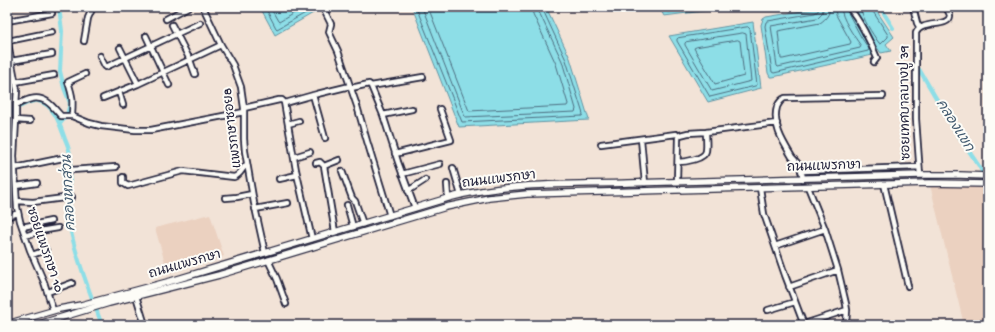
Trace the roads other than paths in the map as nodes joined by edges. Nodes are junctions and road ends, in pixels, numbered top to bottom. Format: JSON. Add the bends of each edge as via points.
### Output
{"nodes":[{"id":1,"x":93,"y":7,"type":"edge"},
{"id":2,"x":188,"y":7,"type":"edge"},
{"id":3,"x":203,"y":7,"type":"edge"},
{"id":4,"x":848,"y":7,"type":"edge"},
{"id":5,"x":913,"y":7,"type":"edge"},
{"id":6,"x":946,"y":7,"type":"edge"},
{"id":7,"x":324,"y":10,"type":"dead end"},
{"id":8,"x":52,"y":13,"type":"dead end"},
{"id":9,"x":166,"y":19,"type":"dead end"},
{"id":10,"x":7,"y":21,"type":"edge"},
{"id":11,"x":200,"y":23,"type":"dead end"},
{"id":12,"x":172,"y":25,"type":"dead end"},
{"id":13,"x":920,"y":28,"type":"junction"},
{"id":14,"x":52,"y":32,"type":"dead end"},
{"id":15,"x":177,"y":34,"type":"junction"},
{"id":16,"x":146,"y":36,"type":"dead end"},
{"id":17,"x":7,"y":39,"type":"edge"},
{"id":18,"x":84,"y":41,"type":"dead end"},
{"id":19,"x":221,"y":44,"type":"junction"},
{"id":20,"x":151,"y":46,"type":"junction"},
{"id":21,"x":120,"y":48,"type":"dead end"},
{"id":22,"x":52,"y":54,"type":"dead end"},
{"id":23,"x":100,"y":56,"type":"dead end"},
{"id":24,"x":125,"y":58,"type":"junction"},
{"id":25,"x":190,"y":60,"type":"junction"},
{"id":26,"x":11,"y":61,"type":"junction"},
{"id":27,"x":874,"y":62,"type":"dead end"},
{"id":28,"x":163,"y":72,"type":"junction"},
{"id":29,"x":85,"y":74,"type":"dead end"},
{"id":30,"x":195,"y":74,"type":"dead end"},
{"id":31,"x":54,"y":75,"type":"dead end"},
{"id":32,"x":423,"y":77,"type":"dead end"},
{"id":33,"x":15,"y":82,"type":"junction"},
{"id":34,"x":138,"y":84,"type":"junction"},
{"id":35,"x":169,"y":85,"type":"dead end"},
{"id":36,"x":371,"y":86,"type":"junction"},
{"id":37,"x":351,"y":87,"type":"junction"},
{"id":38,"x":119,"y":92,"type":"junction"},
{"id":39,"x":313,"y":95,"type":"junction"},
{"id":40,"x":883,"y":96,"type":"dead end"},
{"id":41,"x":103,"y":98,"type":"dead end"},
{"id":42,"x":285,"y":103,"type":"junction"},
{"id":43,"x":123,"y":105,"type":"dead end"},
{"id":44,"x":16,"y":106,"type":"junction"},
{"id":45,"x":412,"y":108,"type":"dead end"},
{"id":46,"x":440,"y":109,"type":"dead end"},
{"id":47,"x":244,"y":110,"type":"junction"},
{"id":48,"x":383,"y":115,"type":"junction"},
{"id":49,"x":68,"y":116,"type":"junction"},
{"id":50,"x":16,"y":119,"type":"junction"},
{"id":51,"x":30,"y":121,"type":"dead end"},
{"id":52,"x":300,"y":122,"type":"dead end"},
{"id":53,"x":288,"y":124,"type":"junction"},
{"id":54,"x":777,"y":124,"type":"junction"},
{"id":55,"x":706,"y":132,"type":"junction"},
{"id":56,"x":676,"y":134,"type":"dead end"},
{"id":57,"x":326,"y":138,"type":"dead end"},
{"id":58,"x":641,"y":139,"type":"junction"},
{"id":59,"x":602,"y":144,"type":"dead end"},
{"id":60,"x":310,"y":152,"type":"dead end"},
{"id":61,"x":395,"y":154,"type":"junction"},
{"id":62,"x":7,"y":156,"type":"edge"},
{"id":63,"x":14,"y":156,"type":"junction"},
{"id":64,"x":294,"y":157,"type":"junction"},
{"id":65,"x":63,"y":158,"type":"dead end"},
{"id":66,"x":339,"y":160,"type":"dead end"},
{"id":67,"x":678,"y":162,"type":"junction"},
{"id":68,"x":316,"y":163,"type":"dead end"},
{"id":69,"x":247,"y":164,"type":"junction"},
{"id":70,"x":440,"y":164,"type":"dead end"},
{"id":71,"x":324,"y":166,"type":"junction"},
{"id":72,"x":116,"y":167,"type":"dead end"},
{"id":73,"x":918,"y":167,"type":"junction"},
{"id":74,"x":15,"y":168,"type":"junction"},
{"id":75,"x":453,"y":168,"type":"dead end"},
{"id":76,"x":71,"y":170,"type":"dead end"},
{"id":77,"x":342,"y":171,"type":"dead end"},
{"id":78,"x":801,"y":171,"type":"junction"},
{"id":79,"x":402,"y":174,"type":"junction"},
{"id":80,"x":297,"y":175,"type":"junction"},
{"id":81,"x":920,"y":175,"type":"junction"},
{"id":82,"x":988,"y":176,"type":"edge"},
{"id":83,"x":123,"y":177,"type":"dead end"},
{"id":84,"x":279,"y":179,"type":"dead end"},
{"id":85,"x":803,"y":179,"type":"junction"},
{"id":86,"x":425,"y":180,"type":"dead end"},
{"id":87,"x":678,"y":182,"type":"junction"},
{"id":88,"x":688,"y":182,"type":"junction"},
{"id":89,"x":37,"y":183,"type":"dead end"},
{"id":90,"x":646,"y":183,"type":"junction"},
{"id":91,"x":446,"y":184,"type":"dead end"},
{"id":92,"x":884,"y":184,"type":"junction"},
{"id":93,"x":988,"y":184,"type":"edge"},
{"id":94,"x":16,"y":186,"type":"junction"},
{"id":95,"x":808,"y":186,"type":"junction"},
{"id":96,"x":760,"y":188,"type":"junction"},
{"id":97,"x":688,"y":190,"type":"junction"},
{"id":98,"x":408,"y":191,"type":"junction"},
{"id":99,"x":252,"y":194,"type":"junction"},
{"id":100,"x":461,"y":195,"type":"junction"},
{"id":101,"x":72,"y":197,"type":"dead end"},
{"id":102,"x":225,"y":198,"type":"dead end"},
{"id":103,"x":448,"y":198,"type":"junction"},
{"id":104,"x":17,"y":201,"type":"junction"},
{"id":105,"x":288,"y":203,"type":"dead end"},
{"id":106,"x":347,"y":205,"type":"dead end"},
{"id":107,"x":415,"y":208,"type":"junction"},
{"id":108,"x":255,"y":209,"type":"junction"},
{"id":109,"x":18,"y":214,"type":"junction"},
{"id":110,"x":390,"y":216,"type":"junction"},
{"id":111,"x":7,"y":217,"type":"edge"},
{"id":112,"x":51,"y":221,"type":"dead end"},
{"id":113,"x":363,"y":224,"type":"junction"},
{"id":114,"x":354,"y":227,"type":"junction"},
{"id":115,"x":22,"y":228,"type":"junction"},
{"id":116,"x":58,"y":228,"type":"dead end"},
{"id":117,"x":825,"y":229,"type":"junction"},
{"id":118,"x":335,"y":232,"type":"junction"},
{"id":119,"x":25,"y":236,"type":"junction"},
{"id":120,"x":312,"y":239,"type":"junction"},
{"id":121,"x":775,"y":246,"type":"junction"},
{"id":122,"x":46,"y":250,"type":"dead end"},
{"id":123,"x":265,"y":253,"type":"junction"},
{"id":124,"x":32,"y":254,"type":"junction"},
{"id":125,"x":268,"y":260,"type":"junction"},
{"id":126,"x":838,"y":270,"type":"junction"},
{"id":127,"x":72,"y":284,"type":"dead end"},
{"id":128,"x":908,"y":286,"type":"dead end"},
{"id":129,"x":789,"y":287,"type":"junction"},
{"id":130,"x":48,"y":292,"type":"junction"},
{"id":131,"x":136,"y":296,"type":"junction"},
{"id":132,"x":796,"y":302,"type":"junction"},
{"id":133,"x":100,"y":303,"type":"junction"},
{"id":134,"x":286,"y":304,"type":"dead end"},
{"id":135,"x":88,"y":306,"type":"junction"},
{"id":136,"x":53,"y":310,"type":"junction"},
{"id":137,"x":768,"y":310,"type":"dead end"},
{"id":138,"x":847,"y":310,"type":"junction"},
{"id":139,"x":57,"y":319,"type":"junction"},
{"id":140,"x":817,"y":322,"type":"edge"},
{"id":141,"x":7,"y":324,"type":"edge"},
{"id":142,"x":36,"y":325,"type":"edge"},
{"id":143,"x":58,"y":325,"type":"edge"},
{"id":144,"x":145,"y":325,"type":"edge"},
{"id":145,"x":803,"y":325,"type":"edge"},
{"id":146,"x":846,"y":325,"type":"edge"}],
"edges":[{"from":1,"to":18,"type":"street","via":[[88,18]]},
{"from":2,"to":9,"type":"street"},
{"from":3,"to":19,"type":"street","name":"แพรกษาซอย8"},
{"from":4,"to":27,"type":"street","via":[[872,46],[877,58]]},
{"from":5,"to":13,"type":"street"},
{"from":6,"to":13,"type":"street","name":"ซอยเทศบาลบางปู 39","via":[[950,16],[947,21]]},
{"from":7,"to":37,"type":"street","via":[[331,24],[329,32]]},
{"from":8,"to":10,"type":"street"},
{"from":11,"to":15,"type":"street"},
{"from":12,"to":15,"type":"street"},
{"from":13,"to":73,"type":"street","name":"ซอยเทศบาลบางปู 39","via":[[916,32]]},
{"from":14,"to":17,"type":"street"},
{"from":15,"to":20,"type":"street"},
{"from":15,"to":25,"type":"street"},
{"from":16,"to":20,"type":"street"},
{"from":17,"to":26,"type":"street","name":"ซอยแพรกษา 10"},
{"from":19,"to":25,"type":"street"},
{"from":19,"to":47,"type":"street","name":"แพรกษาซอย8","via":[[233,65]]},
{"from":20,"to":24,"type":"street"},
{"from":20,"to":28,"type":"street"},
{"from":21,"to":24,"type":"street"},
{"from":22,"to":26,"type":"street"},
{"from":23,"to":24,"type":"street","via":[[106,67]]},
{"from":24,"to":34,"type":"street"},
{"from":25,"to":28,"type":"street"},
{"from":25,"to":30,"type":"street"},
{"from":26,"to":33,"type":"street","name":"ซอยแพรกษา 10"},
{"from":28,"to":34,"type":"street"},
{"from":28,"to":35,"type":"street"},
{"from":29,"to":49,"type":"street","via":[[68,82],[73,99]]},
{"from":31,"to":33,"type":"street"},
{"from":32,"to":36,"type":"street"},
{"from":33,"to":44,"type":"street","name":"ซอยแพรกษา 10"},
{"from":34,"to":38,"type":"street"},
{"from":36,"to":37,"type":"street","via":[[369,84]]},
{"from":36,"to":48,"type":"street"},
{"from":37,"to":39,"type":"street"},
{"from":37,"to":110,"type":"street"},
{"from":38,"to":41,"type":"street"},
{"from":38,"to":43,"type":"street"},
{"from":39,"to":42,"type":"street"},
{"from":39,"to":57,"type":"street"},
{"from":40,"to":54,"type":"street","via":[[785,98],[779,102]]},
{"from":42,"to":47,"type":"street","via":[[279,100]]},
{"from":42,"to":53,"type":"street"},
{"from":44,"to":49,"type":"street","via":[[30,99],[42,99],[62,116]]},
{"from":44,"to":50,"type":"street","name":"ซอยแพรกษา 10"},
{"from":45,"to":48,"type":"street"},
{"from":46,"to":61,"type":"street","via":[[451,140]]},
{"from":47,"to":49,"type":"street","via":[[151,130],[101,126]]},
{"from":47,"to":69,"type":"street","name":"แพรกษาซอย8"},
{"from":48,"to":61,"type":"street"},
{"from":50,"to":51,"type":"street"},
{"from":50,"to":63,"type":"street","name":"ซอยแพรกษา 10"},
{"from":52,"to":53,"type":"street"},
{"from":53,"to":64,"type":"street"},
{"from":54,"to":55,"type":"street"},
{"from":54,"to":78,"type":"street","via":[[781,138]]},
{"from":55,"to":67,"type":"street","via":[[704,155]]},
{"from":55,"to":67,"type":"street","via":[[680,135]]},
{"from":56,"to":58,"type":"street"},
{"from":58,"to":59,"type":"street"},
{"from":58,"to":90,"type":"street"},
{"from":60,"to":64,"type":"street"},
{"from":61,"to":79,"type":"street"},
{"from":62,"to":63,"type":"street"},
{"from":63,"to":74,"type":"street","name":"ซอยแพรกษา 10"},
{"from":64,"to":80,"type":"street"},
{"from":65,"to":74,"type":"street"},
{"from":66,"to":71,"type":"street"},
{"from":67,"to":87,"type":"street"},
{"from":68,"to":71,"type":"street","via":[[320,162]]},
{"from":69,"to":83,"type":"street","via":[[234,177],[183,171],[128,186],[124,183]]},
{"from":69,"to":99,"type":"street","name":"แพรกษาซอย8"},
{"from":70,"to":79,"type":"street"},
{"from":71,"to":118,"type":"street"},
{"from":72,"to":76,"type":"street"},
{"from":73,"to":78,"type":"street"},
{"from":73,"to":81,"type":"street","name":"ซอยเทศบาลบางปู 39"},
{"from":74,"to":94,"type":"street","name":"ซอยแพรกษา 10"},
{"from":75,"to":100,"type":"street"},
{"from":77,"to":113,"type":"street"},
{"from":78,"to":85,"type":"street"},
{"from":79,"to":98,"type":"street"},
{"from":80,"to":84,"type":"street"},
{"from":80,"to":120,"type":"street"},
{"from":81,"to":82,"type":"main road","name":"ถนนแพรกษา"},
{"from":81,"to":85,"type":"main road","name":"ถนนแพรกษา"},
{"from":85,"to":88,"type":"main road","name":"ถนนแพรกษา"},
{"from":86,"to":98,"type":"street"},
{"from":87,"to":88,"type":"main road","name":"ถนนแพรกษา"},
{"from":87,"to":90,"type":"main road","name":"ถนนแพรกษา"},
{"from":88,"to":97,"type":"main road"},
{"from":89,"to":94,"type":"street"},
{"from":90,"to":100,"type":"main road","name":"ถนนแพรกษา","via":[[520,186]]},
{"from":91,"to":103,"type":"street"},
{"from":92,"to":93,"type":"main road","name":"ถนนแพรกษา"},
{"from":92,"to":95,"type":"main road","name":"ถนนแพรกษา"},
{"from":92,"to":128,"type":"street"},
{"from":94,"to":104,"type":"street","name":"ซอยแพรกษา 10"},
{"from":95,"to":96,"type":"main road","name":"ถนนแพรกษา"},
{"from":95,"to":117,"type":"street"},
{"from":96,"to":97,"type":"main road","name":"ถนนแพรกษา"},
{"from":96,"to":121,"type":"street","via":[[764,214]]},
{"from":97,"to":125,"type":"main road","name":"ถนนแพรกษา","via":[[527,194],[489,198],[446,207]]},
{"from":98,"to":107,"type":"street"},
{"from":99,"to":102,"type":"street"},
{"from":99,"to":108,"type":"street","name":"แพรกษาซอย8"},
{"from":100,"to":103,"type":"main road","name":"ถนนแพรกษา"},
{"from":101,"to":104,"type":"street","via":[[33,202]]},
{"from":103,"to":107,"type":"main road","name":"ถนนแพรกษา"},
{"from":104,"to":109,"type":"street","name":"ซอยแพรกษา 10"},
{"from":105,"to":108,"type":"street"},
{"from":106,"to":114,"type":"street"},
{"from":107,"to":110,"type":"main road","name":"ถนนแพรกษา"},
{"from":108,"to":123,"type":"street","name":"แพรกษาซอย8"},
{"from":109,"to":111,"type":"street"},
{"from":109,"to":115,"type":"street","name":"ซอยแพรกษา 10"},
{"from":110,"to":113,"type":"main road","name":"ถนนแพรกษา"},
{"from":112,"to":115,"type":"street"},
{"from":113,"to":114,"type":"main road","name":"ถนนแพรกษา"},
{"from":114,"to":118,"type":"main road","name":"ถนนแพรกษา"},
{"from":115,"to":119,"type":"street","name":"ซอยแพรกษา 10"},
{"from":116,"to":119,"type":"street"},
{"from":117,"to":121,"type":"street"},
{"from":117,"to":126,"type":"street"},
{"from":118,"to":120,"type":"main road","name":"ถนนแพรกษา"},
{"from":119,"to":124,"type":"street","name":"ซอยแพรกษา 10"},
{"from":120,"to":123,"type":"main road","name":"ถนนแพรกษา"},
{"from":121,"to":129,"type":"street"},
{"from":122,"to":124,"type":"street"},
{"from":123,"to":133,"type":"main road","name":"ถนนแพรกษา"},
{"from":124,"to":130,"type":"street","name":"ซอยแพรกษา 10"},
{"from":125,"to":131,"type":"main road","name":"ถนนแพรกษา","via":[[195,282]]},
{"from":125,"to":134,"type":"street"},
{"from":126,"to":129,"type":"street"},
{"from":126,"to":138,"type":"street"},
{"from":127,"to":130,"type":"street"},
{"from":129,"to":132,"type":"street"},
{"from":130,"to":136,"type":"street","name":"ซอยแพรกษา 10"},
{"from":131,"to":133,"type":"main road","name":"ถนนแพรกษา"},
{"from":131,"to":144,"type":"street"},
{"from":132,"to":137,"type":"street"},
{"from":132,"to":145,"type":"street"},
{"from":133,"to":135,"type":"main road","name":"ถนนแพรกษา"},
{"from":135,"to":136,"type":"main road","name":"ถนนแพรกษา"},
{"from":135,"to":139,"type":"main road","name":"ถนนแพรกษา"},
{"from":136,"to":141,"type":"main road","name":"ถนนแพรกษา"},
{"from":138,"to":140,"type":"street"},
{"from":138,"to":146,"type":"street"},
{"from":139,"to":142,"type":"main road","name":"ถนนแพรกษา"},
{"from":139,"to":143,"type":"street"},
{"from":140,"to":145,"type":"street"}]}
